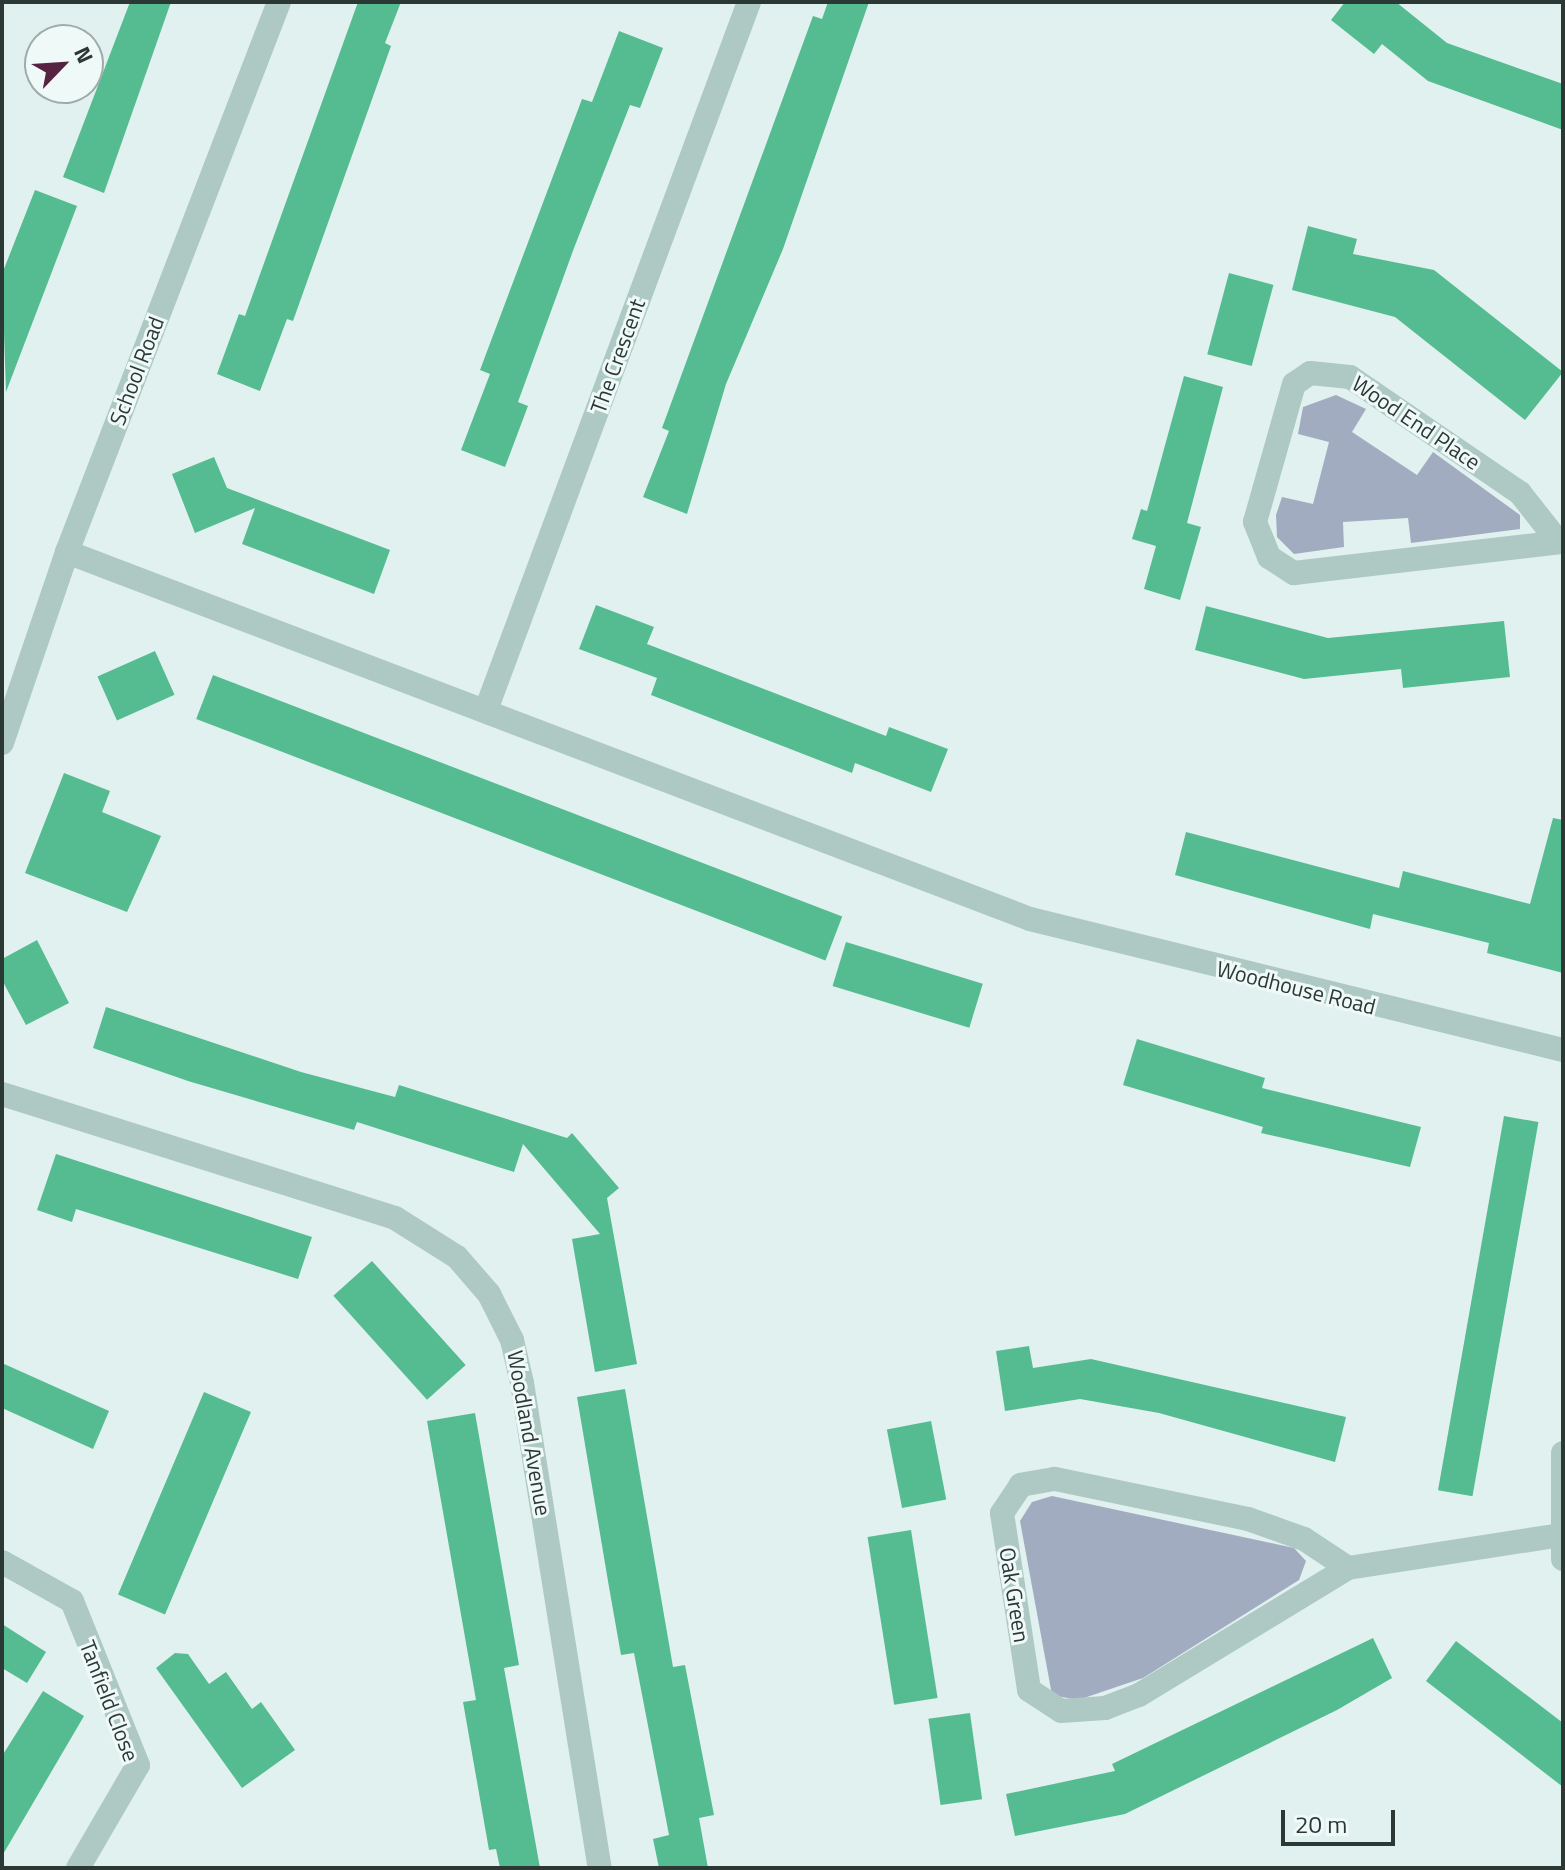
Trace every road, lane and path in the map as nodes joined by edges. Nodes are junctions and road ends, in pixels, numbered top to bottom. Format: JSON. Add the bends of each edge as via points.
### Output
{"nodes":[{"id":1,"x":279,"y":2,"type":"edge"},
{"id":2,"x":749,"y":2,"type":"edge"},
{"id":3,"x":1560,"y":541,"type":"edge"},
{"id":4,"x":67,"y":552,"type":"junction"},
{"id":5,"x":486,"y":710,"type":"junction"},
{"id":6,"x":2,"y":743,"type":"edge"},
{"id":7,"x":1563,"y":1050,"type":"edge"},
{"id":8,"x":2,"y":1094,"type":"edge"},
{"id":9,"x":1563,"y":1453,"type":"edge"},
{"id":10,"x":1561,"y":1547,"type":"edge"},
{"id":11,"x":2,"y":1562,"type":"edge"},
{"id":12,"x":1348,"y":1568,"type":"junction"},
{"id":13,"x":78,"y":1868,"type":"edge"},
{"id":14,"x":600,"y":1868,"type":"edge"}],
"edges":[{"from":1,"to":4,"type":"street","name":"School Road"},
{"from":2,"to":5,"type":"street","name":"The Crescent"},
{"from":3,"to":3,"type":"street","name":"Wood End Place","via":[[1294,573],[1269,557],[1255,522],[1294,384],[1310,373],[1350,377],[1520,493]]},
{"from":4,"to":5,"type":"street"},
{"from":4,"to":6,"type":"street","name":"School Road"},
{"from":5,"to":7,"type":"street","name":"Woodhouse Road","via":[[1030,919]]},
{"from":8,"to":14,"type":"street","name":"Woodland Avenue","via":[[395,1218],[457,1257],[489,1294],[512,1340],[522,1383]]},
{"from":9,"to":10,"type":"street"},
{"from":10,"to":12,"type":"street","name":"Oak Green"},
{"from":11,"to":13,"type":"street","name":"Tanfield Close","via":[[72,1601],[138,1765]]},
{"from":12,"to":12,"type":"street","name":"Oak Green","via":[[1161,1684],[1105,1708],[1061,1711],[1029,1690],[1002,1513],[1021,1485],[1054,1479],[1248,1519],[1304,1539]]}]}
